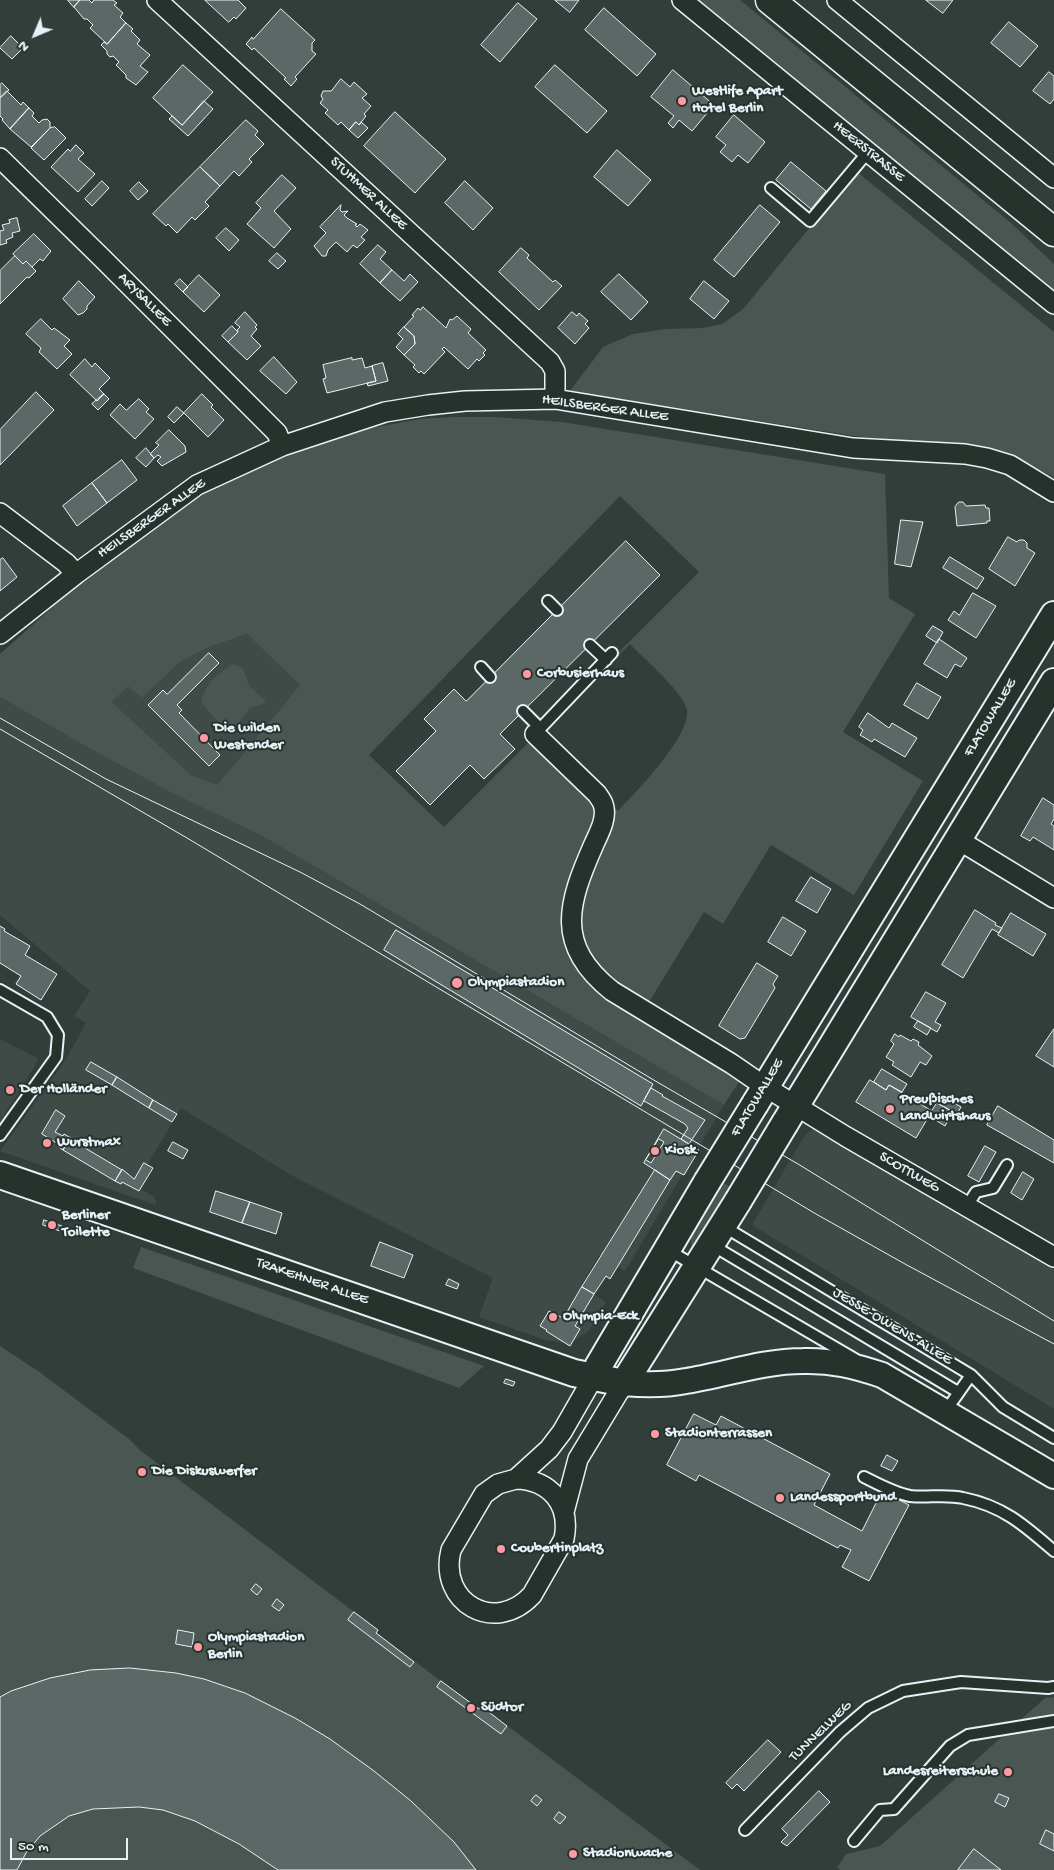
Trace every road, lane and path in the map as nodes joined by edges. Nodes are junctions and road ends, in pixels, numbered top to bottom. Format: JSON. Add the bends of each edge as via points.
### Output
{"nodes":[{"id":1,"x":157,"y":0,"type":"edge"},
{"id":2,"x":682,"y":0,"type":"edge"},
{"id":3,"x":770,"y":0,"type":"edge"},
{"id":4,"x":837,"y":0,"type":"edge"},
{"id":5,"x":868,"y":152,"type":"junction"},
{"id":6,"x":0,"y":158,"type":"edge"},
{"id":7,"x":1054,"y":178,"type":"edge"},
{"id":8,"x":771,"y":188,"type":"dead end"},
{"id":9,"x":1054,"y":232,"type":"edge"},
{"id":10,"x":1054,"y":304,"type":"edge"},
{"id":11,"x":555,"y":399,"type":"junction"},
{"id":12,"x":282,"y":446,"type":"junction"},
{"id":13,"x":1054,"y":492,"type":"edge"},
{"id":14,"x":0,"y":513,"type":"edge"},
{"id":15,"x":76,"y":574,"type":"junction"},
{"id":16,"x":548,"y":601,"type":"dead end"},
{"id":17,"x":557,"y":610,"type":"dead end"},
{"id":18,"x":1054,"y":614,"type":"edge"},
{"id":19,"x":0,"y":634,"type":"edge"},
{"id":20,"x":590,"y":645,"type":"dead end"},
{"id":21,"x":481,"y":667,"type":"dead end"},
{"id":22,"x":490,"y":677,"type":"dead end"},
{"id":23,"x":1054,"y":682,"type":"edge"},
{"id":24,"x":523,"y":711,"type":"dead end"},
{"id":25,"x":538,"y":731,"type":"junction"},
{"id":26,"x":928,"y":822,"type":"junction"},
{"id":27,"x":957,"y":840,"type":"junction"},
{"id":28,"x":1054,"y":898,"type":"edge"},
{"id":29,"x":0,"y":990,"type":"edge"},
{"id":30,"x":760,"y":1095,"type":"junction"},
{"id":31,"x":790,"y":1114,"type":"junction"},
{"id":32,"x":0,"y":1135,"type":"edge"},
{"id":33,"x":1007,"y":1165,"type":"dead end"},
{"id":34,"x":0,"y":1175,"type":"edge"},
{"id":35,"x":967,"y":1206,"type":"junction"},
{"id":36,"x":717,"y":1235,"type":"junction"},
{"id":37,"x":668,"y":1250,"type":"junction"},
{"id":38,"x":1054,"y":1257,"type":"edge"},
{"id":39,"x":697,"y":1266,"type":"junction"},
{"id":40,"x":882,"y":1375,"type":"junction"},
{"id":41,"x":971,"y":1375,"type":"junction"},
{"id":42,"x":593,"y":1378,"type":"junction"},
{"id":43,"x":624,"y":1384,"type":"junction"},
{"id":44,"x":958,"y":1392,"type":"junction"},
{"id":45,"x":945,"y":1412,"type":"junction"},
{"id":46,"x":1054,"y":1438,"type":"edge"},
{"id":47,"x":1054,"y":1476,"type":"edge"},
{"id":48,"x":864,"y":1477,"type":"dead end"},
{"id":49,"x":516,"y":1479,"type":"junction"},
{"id":50,"x":564,"y":1512,"type":"junction"},
{"id":51,"x":1054,"y":1551,"type":"edge"},
{"id":52,"x":1054,"y":1687,"type":"edge"},
{"id":53,"x":1054,"y":1721,"type":"edge"},
{"id":54,"x":745,"y":1830,"type":"dead end"},
{"id":55,"x":854,"y":1840,"type":"dead end"}],
"edges":[{"from":1,"to":11,"type":"street","name":"STUHMER ALLEE","via":[[550,362],[556,371]]},
{"from":2,"to":5,"type":"street","name":"HEERSTRASSE"},
{"from":3,"to":9,"type":"main road"},
{"from":4,"to":7,"type":"street"},
{"from":5,"to":8,"type":"lane","via":[[810,221]]},
{"from":5,"to":10,"type":"street","name":"HEERSTRASSE"},
{"from":6,"to":12,"type":"street","name":"ARYSALLEE","via":[[277,433]]},
{"from":11,"to":12,"type":"street","name":"HEILSBERGER ALLEE","via":[[465,400],[394,411]]},
{"from":11,"to":13,"type":"street","name":"HEILSBERGER ALLEE","via":[[853,448],[988,458],[1010,465]]},
{"from":12,"to":15,"type":"street","name":"HEILSBERGER ALLEE","via":[[197,485]]},
{"from":14,"to":15,"type":"street"},
{"from":15,"to":19,"type":"street","name":"HEILSBERGER ALLEE"},
{"from":16,"to":17,"type":"lane"},
{"from":18,"to":26,"type":"main road","name":"FLATOWALLEE"},
{"from":20,"to":25,"type":"lane","via":[[609,656]]},
{"from":21,"to":22,"type":"lane"},
{"from":23,"to":27,"type":"main road"},
{"from":24,"to":25,"type":"lane"},
{"from":25,"to":30,"type":"street","name":"SCOTTWEG","via":[[603,804],[602,829],[577,885],[570,914],[572,934],[586,966],[612,991],[732,1064]]},
{"from":26,"to":27,"type":"main road"},
{"from":26,"to":30,"type":"main road","name":"FLATOWALLEE"},
{"from":27,"to":28,"type":"street"},
{"from":27,"to":31,"type":"main road"},
{"from":29,"to":32,"type":"lane","via":[[47,1017],[58,1035],[56,1057]]},
{"from":30,"to":31,"type":"street","name":"SCOTTWEG"},
{"from":30,"to":37,"type":"main road","name":"FLATOWALLEE","bridge":true},
{"from":31,"to":35,"type":"street","name":"SCOTTWEG"},
{"from":31,"to":36,"type":"main road","bridge":true},
{"from":33,"to":35,"type":"lane","via":[[993,1188],[976,1192]]},
{"from":34,"to":42,"type":"main road","name":"TRAKEHNER ALLEE"},
{"from":35,"to":38,"type":"street","name":"SCOTTWEG"},
{"from":36,"to":39,"type":"main road"},
{"from":36,"to":41,"type":"lane","name":"JESSE-OWENS-ALLEE"},
{"from":36,"to":44,"type":"lane"},
{"from":37,"to":39,"type":"lane"},
{"from":37,"to":42,"type":"main road","name":"FLATOWALLEE"},
{"from":39,"to":40,"type":"lane"},
{"from":39,"to":43,"type":"main road"},
{"from":40,"to":43,"type":"street","via":[[856,1366],[802,1361],[684,1382]]},
{"from":40,"to":45,"type":"street"},
{"from":41,"to":44,"type":"lane"},
{"from":41,"to":46,"type":"lane","name":"JESSE-OWENS-ALLEE","via":[[1003,1407]]},
{"from":42,"to":43,"type":"main road","name":"TRAKEHNER ALLEE"},
{"from":42,"to":49,"type":"street","via":[[562,1432],[549,1449]]},
{"from":43,"to":50,"type":"street","via":[[578,1459]]},
{"from":44,"to":45,"type":"lane"},
{"from":45,"to":47,"type":"street"},
{"from":48,"to":51,"type":"lane","via":[[908,1495],[962,1497],[994,1507],[1011,1515]]},
{"from":49,"to":50,"type":"street","via":[[542,1485],[556,1496]]},
{"from":49,"to":50,"type":"street","via":[[498,1484],[484,1494],[450,1550],[449,1577],[457,1593],[469,1605],[494,1613],[511,1610],[526,1601],[561,1547],[566,1530]]},
{"from":52,"to":54,"type":"lane","name":"TUNNELWEG","via":[[961,1682],[902,1691],[868,1708],[840,1732]]},
{"from":53,"to":55,"type":"lane","via":[[968,1735],[950,1746],[894,1809],[880,1810]]}]}
